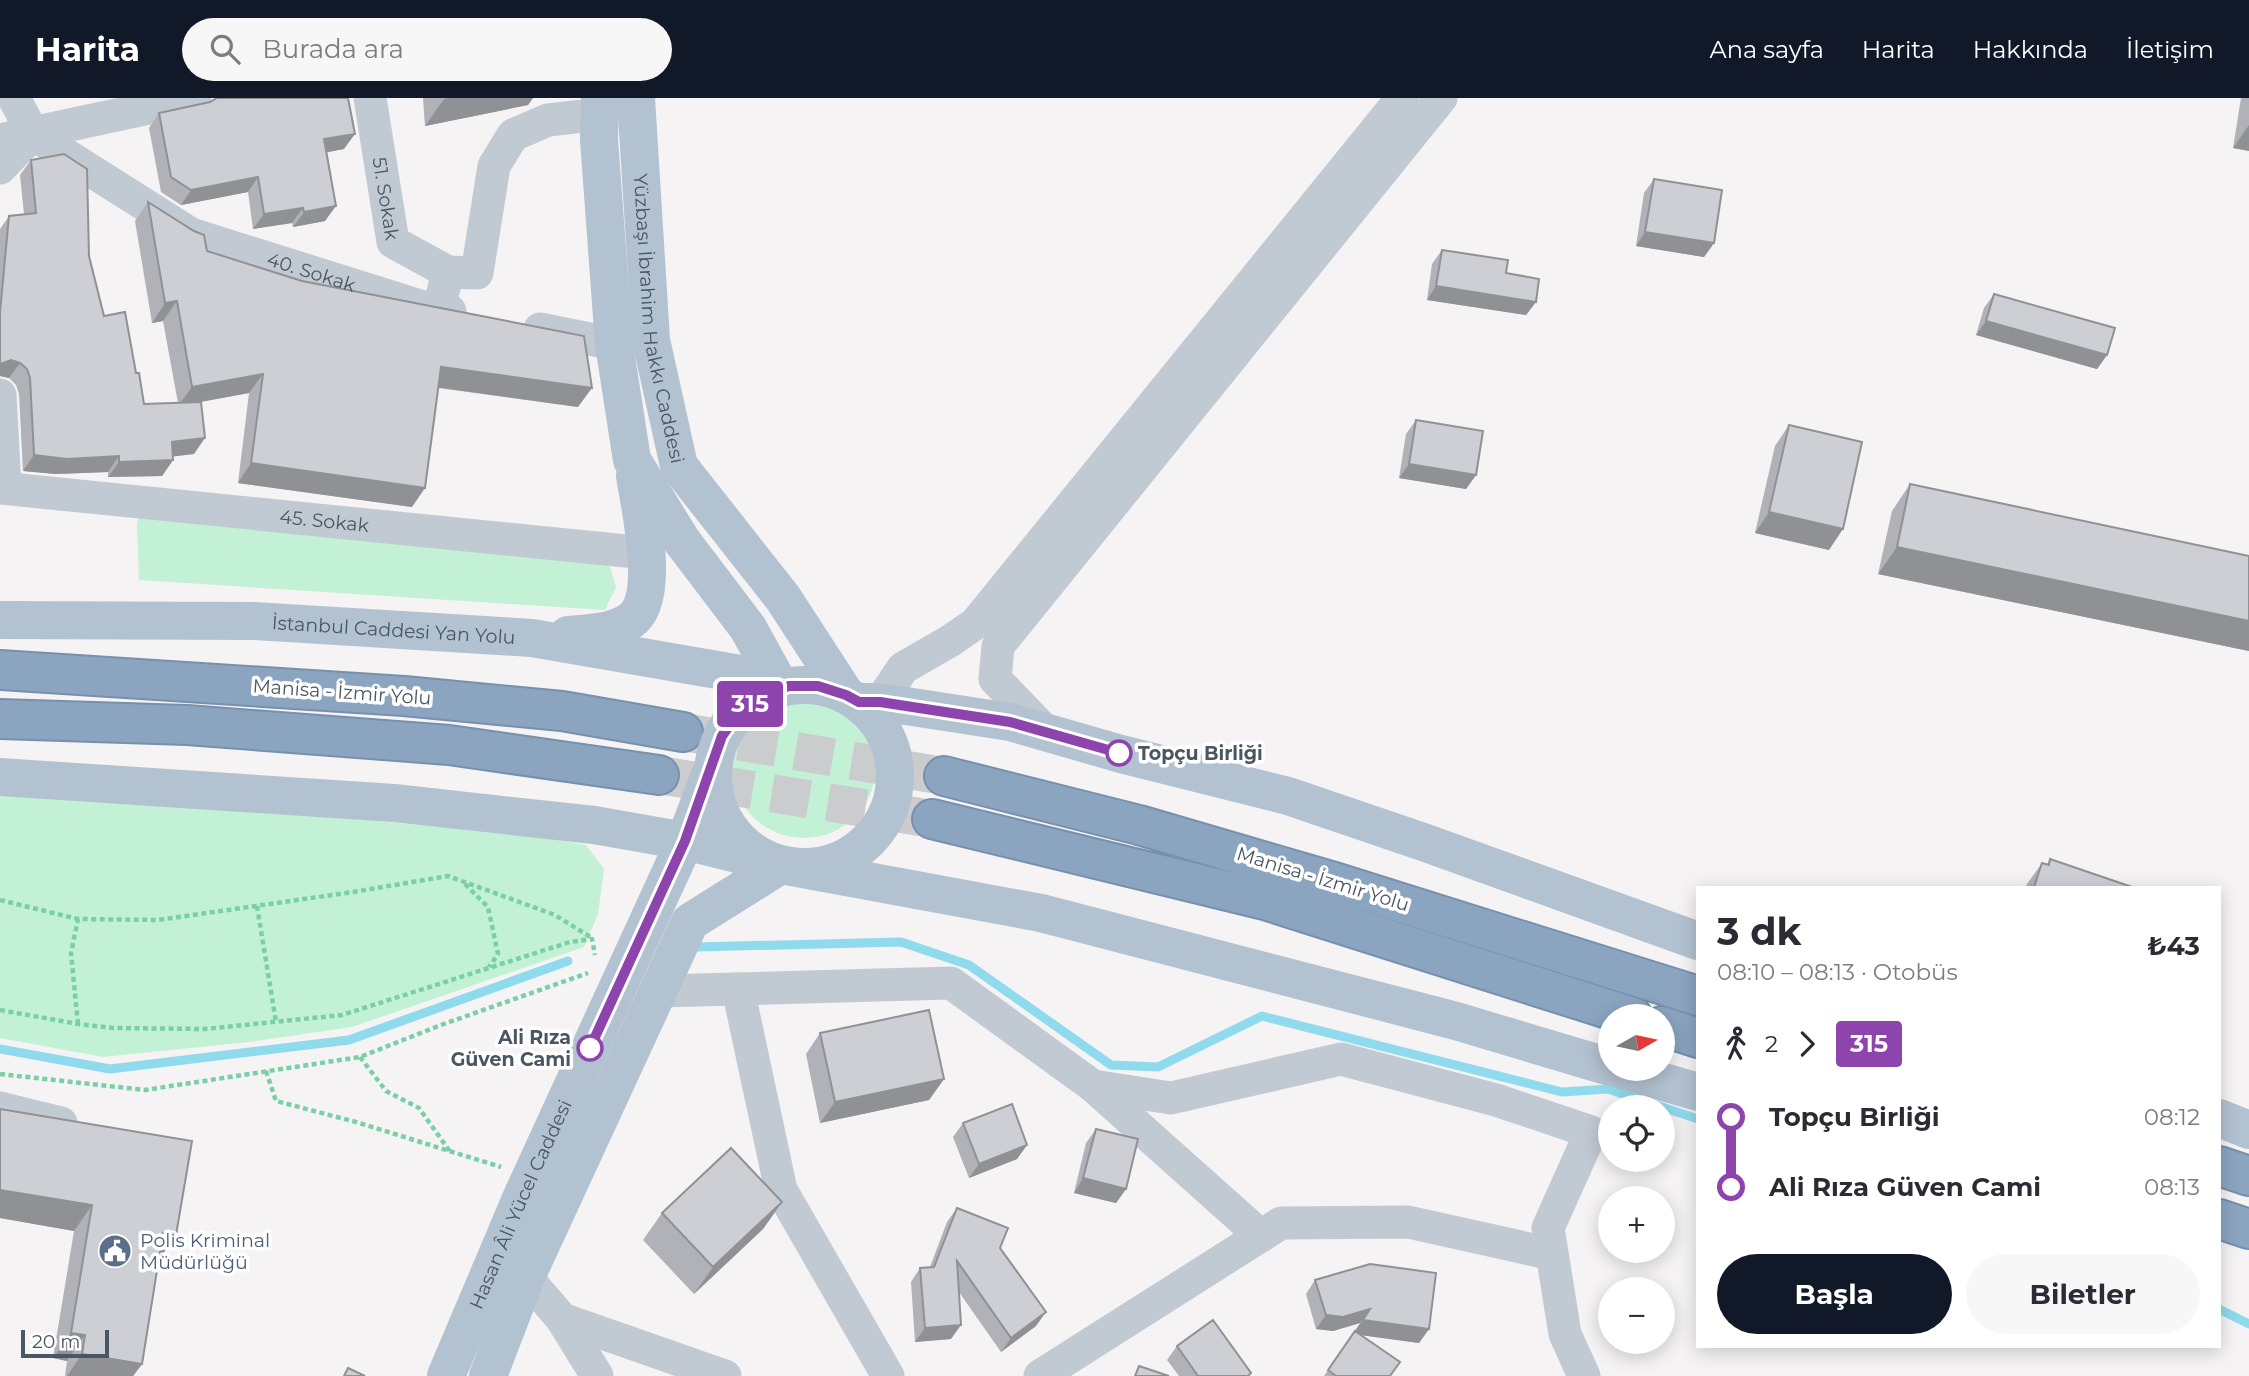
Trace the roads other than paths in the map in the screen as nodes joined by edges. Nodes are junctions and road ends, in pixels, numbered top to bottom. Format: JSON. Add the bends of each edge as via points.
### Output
{"nodes":[{"id":1,"x":14,"y":98,"type":"edge"},
{"id":2,"x":195,"y":98,"type":"edge"},
{"id":3,"x":370,"y":98,"type":"edge"},
{"id":4,"x":635,"y":98,"type":"edge"},
{"id":5,"x":1402,"y":98,"type":"edge"},
{"id":6,"x":1441,"y":98,"type":"edge"},
{"id":7,"x":600,"y":106,"type":"edge"},
{"id":8,"x":33,"y":134,"type":"junction"},
{"id":9,"x":0,"y":140,"type":"edge"},
{"id":10,"x":0,"y":168,"type":"edge"},
{"id":11,"x":448,"y":272,"type":"junction"},
{"id":12,"x":440,"y":309,"type":"junction"},
{"id":13,"x":614,"y":344,"type":"junction"},
{"id":14,"x":0,"y":395,"type":"edge"},
{"id":15,"x":632,"y":460,"type":"junction"},
{"id":16,"x":2,"y":488,"type":"edge"},
{"id":17,"x":646,"y":553,"type":"junction"},
{"id":18,"x":0,"y":620,"type":"edge"},
{"id":19,"x":532,"y":638,"type":"junction"},
{"id":20,"x":0,"y":670,"type":"edge"},
{"id":21,"x":781,"y":688,"type":"junction"},
{"id":22,"x":862,"y":700,"type":"junction"},
{"id":23,"x":0,"y":719,"type":"edge"},
{"id":24,"x":683,"y":732,"type":"tunnel mouth"},
{"id":25,"x":1045,"y":732,"type":"junction"},
{"id":26,"x":714,"y":764,"type":"junction"},
{"id":27,"x":659,"y":775,"type":"tunnel mouth"},
{"id":28,"x":944,"y":776,"type":"tunnel mouth"},
{"id":29,"x":0,"y":777,"type":"edge"},
{"id":30,"x":932,"y":819,"type":"tunnel mouth"},
{"id":31,"x":685,"y":841,"type":"junction"},
{"id":32,"x":781,"y":865,"type":"junction"},
{"id":33,"x":1696,"y":939,"type":"edge"},
{"id":34,"x":738,"y":989,"type":"junction"},
{"id":35,"x":660,"y":991,"type":"junction"},
{"id":36,"x":1696,"y":995,"type":"edge"},
{"id":37,"x":1598,"y":1006,"type":"edge"},
{"id":38,"x":1675,"y":1031,"type":"edge"},
{"id":39,"x":1696,"y":1037,"type":"edge"},
{"id":40,"x":1598,"y":1062,"type":"edge"},
{"id":41,"x":1664,"y":1082,"type":"edge"},
{"id":42,"x":1093,"y":1086,"type":"junction"},
{"id":43,"x":1696,"y":1091,"type":"edge"},
{"id":44,"x":0,"y":1108,"type":"edge"},
{"id":45,"x":2221,"y":1119,"type":"edge"},
{"id":46,"x":90,"y":1130,"type":"edge"},
{"id":47,"x":2249,"y":1130,"type":"edge"},
{"id":48,"x":2221,"y":1167,"type":"edge"},
{"id":49,"x":2249,"y":1176,"type":"edge"},
{"id":50,"x":2221,"y":1220,"type":"edge"},
{"id":51,"x":2249,"y":1229,"type":"edge"},
{"id":52,"x":2221,"y":1234,"type":"edge"},
{"id":53,"x":505,"y":1236,"type":"junction"},
{"id":54,"x":1261,"y":1236,"type":"junction"},
{"id":55,"x":2249,"y":1241,"type":"edge"},
{"id":56,"x":1552,"y":1254,"type":"junction"},
{"id":57,"x":526,"y":1277,"type":"junction"},
{"id":58,"x":562,"y":1319,"type":"junction"},
{"id":59,"x":446,"y":1376,"type":"edge"},
{"id":60,"x":488,"y":1376,"type":"edge"},
{"id":61,"x":597,"y":1376,"type":"edge"},
{"id":62,"x":725,"y":1376,"type":"edge"},
{"id":63,"x":887,"y":1376,"type":"edge"},
{"id":64,"x":1040,"y":1376,"type":"edge"},
{"id":65,"x":1584,"y":1376,"type":"edge"}],
"edges":[{"from":1,"to":8,"type":"street"},
{"from":2,"to":8,"type":"street"},
{"from":3,"to":11,"type":"street","name":"51. Sokak","via":[[394,242]]},
{"from":4,"to":22,"type":"main road","name":"Yüzbaşı İbrahim Hakkı Caddesi","via":[[651,340],[679,466]]},
{"from":5,"to":22,"type":"street","via":[[976,622],[903,667]]},
{"from":6,"to":25,"type":"street","via":[[998,646],[995,679]]},
{"from":7,"to":11,"type":"street","via":[[513,135],[494,166],[477,272]]},
{"from":7,"to":13,"type":"main road","name":"Yüzbaşı İbrahim Hakkı Caddesi"},
{"from":8,"to":9,"type":"street"},
{"from":8,"to":10,"type":"street"},
{"from":8,"to":12,"type":"street","name":"40. Sokak","via":[[191,234]]},
{"from":11,"to":12,"type":"street"},
{"from":12,"to":13,"type":"street","name":"40. Sokak"},
{"from":13,"to":15,"type":"main road","name":"Yüzbaşı İbrahim Hakkı Caddesi"},
{"from":14,"to":16,"type":"street"},
{"from":15,"to":17,"type":"main road"},
{"from":15,"to":21,"type":"main road","name":"Yüzbaşı İbrahim Hakkı Caddesi","via":[[682,541],[748,628]]},
{"from":16,"to":17,"type":"street","name":"45. Sokak"},
{"from":17,"to":19,"type":"main road","via":[[644,603],[633,619],[597,632]]},
{"from":18,"to":19,"type":"main road","name":"İstanbul Caddesi Yan Yolu","via":[[253,621]]},
{"from":19,"to":21,"type":"main road","name":"İstanbul Caddesi Yan Yolu","via":[[752,676]]},
{"from":20,"to":24,"type":"highway","name":"Manisa - İzmir Yolu","via":[[404,696],[562,711]]},
{"from":21,"to":22,"type":"main road","via":[[818,686]]},
{"from":21,"to":26,"type":"main road","via":[[739,712],[722,736]]},
{"from":22,"to":25,"type":"main road","via":[[1010,722]]},
{"from":22,"to":32,"type":"main road","via":[[887,737],[895,766],[894,795],[883,823],[864,846],[839,861],[810,868]]},
{"from":23,"to":27,"type":"highway","via":[[187,725],[449,745]]},
{"from":25,"to":33,"type":"main road","via":[[1288,796]]},
{"from":26,"to":31,"type":"main road","name":"Hasan Âli Yücel Caddesi"},
{"from":26,"to":32,"type":"main road","via":[[715,796],[728,827],[751,851]]},
{"from":28,"to":36,"type":"highway","name":"Manisa - İzmir Yolu","via":[[1334,881]]},
{"from":29,"to":31,"type":"main road","via":[[394,803],[594,825]]},
{"from":30,"to":37,"type":"highway","name":"Manisa - İzmir Yolu","via":[[1265,900]]},
{"from":31,"to":32,"type":"main road"},
{"from":31,"to":53,"type":"main road","name":"Hasan Âli Yücel Caddesi","via":[[615,964]]},
{"from":32,"to":35,"type":"main road","name":"Hasan Âli Yücel Caddesi","via":[[690,922]]},
{"from":32,"to":40,"type":"main road","via":[[1041,913]]},
{"from":34,"to":35,"type":"street"},
{"from":34,"to":42,"type":"street","via":[[951,983]]},
{"from":34,"to":63,"type":"street","via":[[781,1190]]},
{"from":35,"to":57,"type":"main road","name":"Hasan Âli Yücel Caddesi"},
{"from":38,"to":39,"type":"highway"},
{"from":41,"to":43,"type":"main road"},
{"from":42,"to":54,"type":"street"},
{"from":42,"to":56,"type":"street","via":[[1171,1098],[1341,1059],[1496,1100],[1591,1132],[1548,1228]]},
{"from":44,"to":46,"type":"street"},
{"from":45,"to":47,"type":"main road"},
{"from":48,"to":49,"type":"highway"},
{"from":50,"to":51,"type":"highway"},
{"from":52,"to":55,"type":"main road"},
{"from":53,"to":57,"type":"street"},
{"from":53,"to":59,"type":"main road","name":"Hasan Âli Yücel Caddesi"},
{"from":54,"to":56,"type":"street","via":[[1281,1223],[1408,1222]]},
{"from":54,"to":64,"type":"street"},
{"from":56,"to":65,"type":"street","via":[[1565,1334]]},
{"from":57,"to":58,"type":"street"},
{"from":57,"to":60,"type":"main road","name":"Hasan Âli Yücel Caddesi"},
{"from":58,"to":61,"type":"street"},
{"from":58,"to":62,"type":"street"}]}
